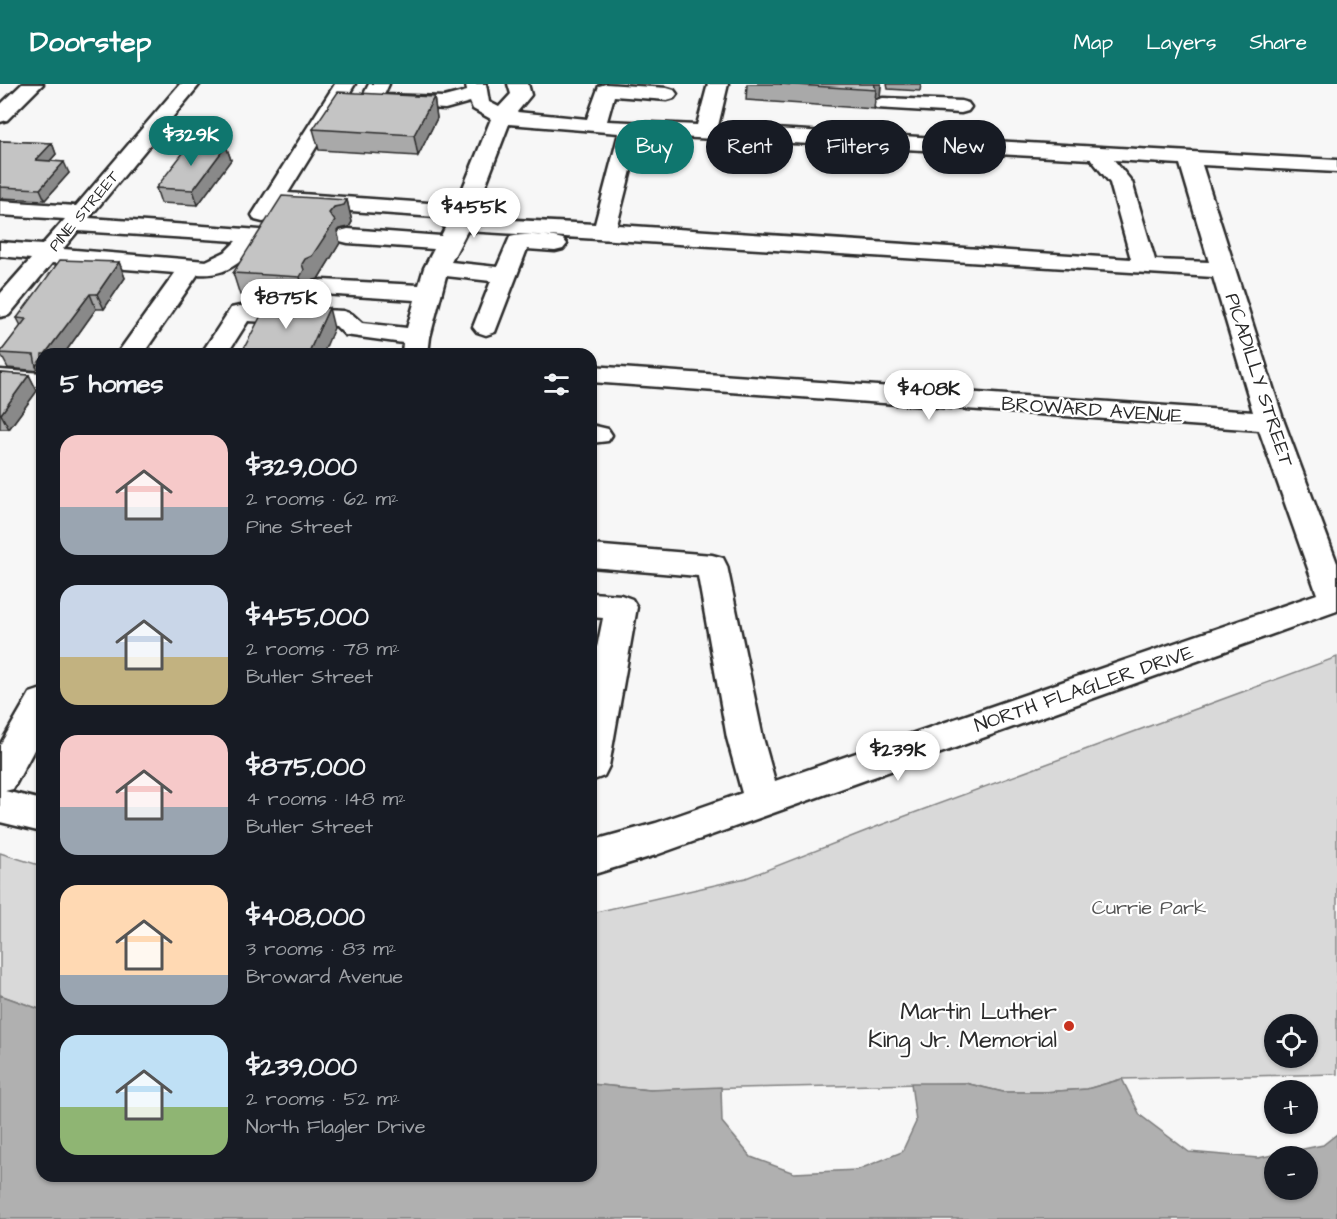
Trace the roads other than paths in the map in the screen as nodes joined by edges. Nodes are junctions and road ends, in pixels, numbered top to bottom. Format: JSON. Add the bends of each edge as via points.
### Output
{"nodes":[{"id":1,"x":33,"y":84,"type":"edge"},
{"id":2,"x":190,"y":84,"type":"edge"},
{"id":3,"x":345,"y":84,"type":"edge"},
{"id":4,"x":379,"y":84,"type":"edge"},
{"id":5,"x":518,"y":84,"type":"edge"},
{"id":6,"x":718,"y":84,"type":"edge"},
{"id":7,"x":958,"y":84,"type":"edge"},
{"id":8,"x":477,"y":89,"type":"edge"},
{"id":9,"x":423,"y":93,"type":"edge"},
{"id":10,"x":667,"y":94,"type":"dead end"},
{"id":11,"x":883,"y":104,"type":"dead end"},
{"id":12,"x":961,"y":107,"type":"junction"},
{"id":13,"x":0,"y":116,"type":"edge"},
{"id":14,"x":502,"y":117,"type":"junction"},
{"id":15,"x":709,"y":120,"type":"edge"},
{"id":16,"x":962,"y":120,"type":"edge"},
{"id":17,"x":595,"y":126,"type":"junction"},
{"id":18,"x":615,"y":127,"type":"edge"},
{"id":19,"x":694,"y":131,"type":"edge"},
{"id":20,"x":706,"y":132,"type":"edge"},
{"id":21,"x":793,"y":137,"type":"edge"},
{"id":22,"x":922,"y":144,"type":"edge"},
{"id":23,"x":1006,"y":148,"type":"edge"},
{"id":24,"x":1097,"y":153,"type":"junction"},
{"id":25,"x":1189,"y":158,"type":"junction"},
{"id":26,"x":1337,"y":166,"type":"edge"},
{"id":27,"x":619,"y":174,"type":"edge"},
{"id":28,"x":272,"y":199,"type":"junction"},
{"id":29,"x":0,"y":208,"type":"edge"},
{"id":30,"x":77,"y":218,"type":"junction"},
{"id":31,"x":457,"y":226,"type":"junction"},
{"id":32,"x":252,"y":235,"type":"junction"},
{"id":33,"x":601,"y":239,"type":"junction"},
{"id":34,"x":0,"y":249,"type":"edge"},
{"id":35,"x":47,"y":254,"type":"junction"},
{"id":36,"x":192,"y":266,"type":"junction"},
{"id":37,"x":1145,"y":267,"type":"junction"},
{"id":38,"x":436,"y":268,"type":"junction"},
{"id":39,"x":1223,"y":270,"type":"junction"},
{"id":40,"x":505,"y":275,"type":"junction"},
{"id":41,"x":429,"y":293,"type":"junction"},
{"id":42,"x":5,"y":298,"type":"edge"},
{"id":43,"x":486,"y":327,"type":"dead end"},
{"id":44,"x":354,"y":330,"type":"junction"},
{"id":45,"x":416,"y":345,"type":"edge"},
{"id":46,"x":134,"y":348,"type":"edge"},
{"id":47,"x":218,"y":348,"type":"edge"},
{"id":48,"x":346,"y":348,"type":"edge"},
{"id":49,"x":597,"y":374,"type":"edge"},
{"id":50,"x":0,"y":378,"type":"edge"},
{"id":51,"x":36,"y":381,"type":"edge"},
{"id":52,"x":1270,"y":422,"type":"junction"},
{"id":53,"x":597,"y":556,"type":"edge"},
{"id":54,"x":1336,"y":599,"type":"edge"},
{"id":55,"x":597,"y":606,"type":"edge"},
{"id":56,"x":36,"y":714,"type":"edge"},
{"id":57,"x":597,"y":734,"type":"edge"},
{"id":58,"x":0,"y":778,"type":"edge"},
{"id":59,"x":763,"y":801,"type":"junction"},
{"id":60,"x":0,"y":806,"type":"edge"},
{"id":61,"x":36,"y":815,"type":"edge"},
{"id":62,"x":597,"y":856,"type":"edge"}],
"edges":[{"from":1,"to":13,"type":"street"},
{"from":2,"to":30,"type":"street","name":"PINE STREET"},
{"from":3,"to":28,"type":"street"},
{"from":4,"to":9,"type":"street","via":[[370,100]]},
{"from":5,"to":14,"type":"street","via":[[520,95]]},
{"from":6,"to":15,"type":"street"},
{"from":7,"to":12,"type":"street"},
{"from":8,"to":9,"type":"street","via":[[445,102]]},
{"from":8,"to":14,"type":"street","via":[[480,105]]},
{"from":10,"to":17,"type":"street","via":[[606,90]]},
{"from":11,"to":12,"type":"street"},
{"from":12,"to":16,"type":"street"},
{"from":14,"to":17,"type":"street"},
{"from":14,"to":31,"type":"street"},
{"from":17,"to":18,"type":"street"},
{"from":19,"to":20,"type":"street"},
{"from":21,"to":22,"type":"street"},
{"from":23,"to":24,"type":"street"},
{"from":24,"to":25,"type":"street"},
{"from":24,"to":37,"type":"street","via":[[1121,182]]},
{"from":25,"to":26,"type":"street"},
{"from":25,"to":39,"type":"street","name":"PICADILLY STREET"},
{"from":27,"to":33,"type":"street"},
{"from":28,"to":31,"type":"street"},
{"from":28,"to":32,"type":"street"},
{"from":29,"to":30,"type":"street"},
{"from":30,"to":32,"type":"street"},
{"from":30,"to":35,"type":"street","name":"PINE STREET"},
{"from":31,"to":33,"type":"street"},
{"from":31,"to":38,"type":"street"},
{"from":31,"to":41,"type":"street","via":[[350,262]]},
{"from":32,"to":36,"type":"street","via":[[239,255],[228,262],[207,268]]},
{"from":33,"to":37,"type":"street"},
{"from":33,"to":40,"type":"street","via":[[518,242]]},
{"from":34,"to":35,"type":"street"},
{"from":35,"to":36,"type":"street"},
{"from":35,"to":42,"type":"street","name":"PINE STREET"},
{"from":36,"to":46,"type":"street"},
{"from":37,"to":39,"type":"street"},
{"from":38,"to":40,"type":"street"},
{"from":38,"to":41,"type":"street"},
{"from":39,"to":52,"type":"street","name":"PICADILLY STREET"},
{"from":40,"to":43,"type":"street"},
{"from":41,"to":45,"type":"street"},
{"from":44,"to":45,"type":"street"},
{"from":44,"to":47,"type":"street","via":[[342,319],[240,313]]},
{"from":44,"to":48,"type":"street"},
{"from":49,"to":52,"type":"street","name":"BROWARD AVENUE"},
{"from":50,"to":51,"type":"street"},
{"from":52,"to":54,"type":"street","name":"PICADILLY STREET"},
{"from":53,"to":59,"type":"street","via":[[712,566],[745,738]]},
{"from":54,"to":59,"type":"street","name":"NORTH FLAGLER DRIVE"},
{"from":55,"to":57,"type":"street","via":[[621,608]]},
{"from":56,"to":58,"type":"street"},
{"from":59,"to":62,"type":"street","name":"NORTH FLAGLER DRIVE"},
{"from":60,"to":61,"type":"street"}]}
